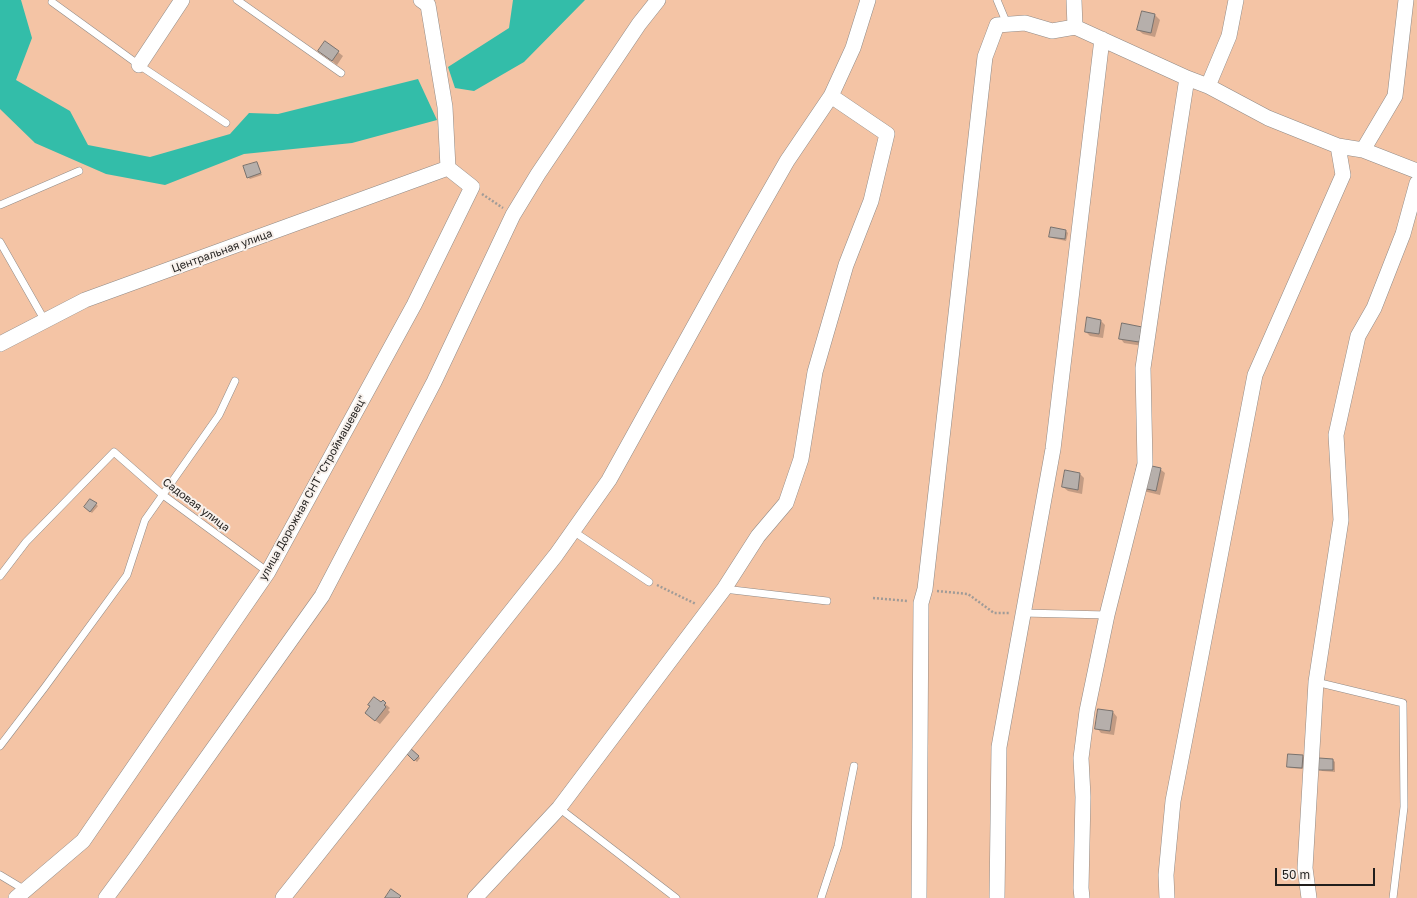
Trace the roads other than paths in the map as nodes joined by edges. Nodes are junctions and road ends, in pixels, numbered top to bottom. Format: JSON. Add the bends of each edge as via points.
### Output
{"nodes":[{"id":1,"x":182,"y":0,"type":"edge"},
{"id":2,"x":237,"y":0,"type":"edge"},
{"id":3,"x":421,"y":0,"type":"edge"},
{"id":4,"x":658,"y":0,"type":"edge"},
{"id":5,"x":868,"y":0,"type":"edge"},
{"id":6,"x":997,"y":0,"type":"edge"},
{"id":7,"x":1074,"y":0,"type":"edge"},
{"id":8,"x":1236,"y":0,"type":"edge"},
{"id":9,"x":1406,"y":0,"type":"edge"},
{"id":10,"x":52,"y":2,"type":"dead end"},
{"id":11,"x":1007,"y":24,"type":"junction"},
{"id":12,"x":1074,"y":27,"type":"junction"},
{"id":13,"x":1102,"y":39,"type":"junction"},
{"id":14,"x":139,"y":65,"type":"junction"},
{"id":15,"x":341,"y":73,"type":"dead end"},
{"id":16,"x":1188,"y":78,"type":"junction"},
{"id":17,"x":1208,"y":86,"type":"junction"},
{"id":18,"x":831,"y":96,"type":"junction"},
{"id":19,"x":226,"y":123,"type":"dead end"},
{"id":20,"x":1338,"y":146,"type":"junction"},
{"id":21,"x":1363,"y":150,"type":"junction"},
{"id":22,"x":448,"y":168,"type":"junction"},
{"id":23,"x":79,"y":171,"type":"dead end"},
{"id":24,"x":1417,"y":171,"type":"edge"},
{"id":25,"x":1417,"y":183,"type":"edge"},
{"id":26,"x":0,"y":204,"type":"edge"},
{"id":27,"x":0,"y":242,"type":"edge"},
{"id":28,"x":45,"y":321,"type":"junction"},
{"id":29,"x":0,"y":344,"type":"edge"},
{"id":30,"x":236,"y":381,"type":"dead end"},
{"id":31,"x":163,"y":494,"type":"junction"},
{"id":32,"x":573,"y":531,"type":"junction"},
{"id":33,"x":268,"y":572,"type":"junction"},
{"id":34,"x":0,"y":576,"type":"edge"},
{"id":35,"x":650,"y":582,"type":"road end"},
{"id":36,"x":724,"y":589,"type":"junction"},
{"id":37,"x":827,"y":601,"type":"dead end"},
{"id":38,"x":1022,"y":613,"type":"junction"},
{"id":39,"x":1107,"y":615,"type":"junction"},
{"id":40,"x":1316,"y":682,"type":"junction"},
{"id":41,"x":0,"y":746,"type":"edge"},
{"id":42,"x":854,"y":766,"type":"dead end"},
{"id":43,"x":559,"y":808,"type":"junction"},
{"id":44,"x":0,"y":875,"type":"edge"},
{"id":45,"x":21,"y":894,"type":"edge"},
{"id":46,"x":106,"y":898,"type":"edge"},
{"id":47,"x":283,"y":898,"type":"edge"},
{"id":48,"x":475,"y":898,"type":"edge"},
{"id":49,"x":676,"y":898,"type":"edge"},
{"id":50,"x":822,"y":898,"type":"edge"},
{"id":51,"x":919,"y":898,"type":"edge"},
{"id":52,"x":996,"y":898,"type":"edge"},
{"id":53,"x":1082,"y":898,"type":"edge"},
{"id":54,"x":1167,"y":898,"type":"edge"},
{"id":55,"x":1309,"y":898,"type":"edge"},
{"id":56,"x":1393,"y":898,"type":"edge"}],
"edges":[{"from":1,"to":14,"type":"street"},
{"from":2,"to":15,"type":"lane"},
{"from":3,"to":22,"type":"street","via":[[428,5],[445,107]]},
{"from":4,"to":46,"type":"street","via":[[542,167],[513,215],[434,382],[322,596]]},
{"from":5,"to":18,"type":"street","via":[[852,48]]},
{"from":6,"to":11,"type":"lane"},
{"from":7,"to":12,"type":"street"},
{"from":8,"to":17,"type":"street","via":[[1229,36]]},
{"from":9,"to":21,"type":"street","via":[[1395,96]]},
{"from":10,"to":14,"type":"lane"},
{"from":11,"to":12,"type":"street","via":[[1025,23],[1052,30]]},
{"from":11,"to":51,"type":"street","via":[[997,25],[985,57],[925,589],[921,603]]},
{"from":12,"to":13,"type":"street"},
{"from":13,"to":16,"type":"street"},
{"from":13,"to":38,"type":"street","via":[[1053,449]]},
{"from":14,"to":19,"type":"lane"},
{"from":16,"to":17,"type":"street"},
{"from":16,"to":39,"type":"street","via":[[1144,368],[1145,464]]},
{"from":17,"to":20,"type":"street","via":[[1268,118]]},
{"from":18,"to":32,"type":"street","via":[[787,161],[609,480]]},
{"from":18,"to":36,"type":"street","via":[[887,134],[871,202],[846,265],[815,372],[801,460],[786,503],[758,536]]},
{"from":20,"to":21,"type":"street"},
{"from":20,"to":54,"type":"street","via":[[1343,175],[1255,375],[1173,801],[1166,875]]},
{"from":21,"to":24,"type":"street"},
{"from":22,"to":28,"type":"street","name":"Центральная улица","via":[[85,300]]},
{"from":22,"to":33,"type":"street","name":"улица Дорожная СНТ \"Строймашевец\"","via":[[472,187],[414,305]]},
{"from":23,"to":26,"type":"lane"},
{"from":25,"to":40,"type":"street","via":[[1403,234],[1374,308],[1358,336],[1336,435],[1341,520]]},
{"from":27,"to":28,"type":"lane"},
{"from":28,"to":29,"type":"street","name":"Центральная улица"},
{"from":30,"to":31,"type":"lane","via":[[219,415]]},
{"from":31,"to":33,"type":"lane","name":"Садовая улица"},
{"from":31,"to":34,"type":"lane","name":"Садовая улица","via":[[114,452],[26,542]]},
{"from":31,"to":41,"type":"lane","via":[[145,520],[127,575]]},
{"from":32,"to":35,"type":"lane"},
{"from":32,"to":47,"type":"street"},
{"from":33,"to":45,"type":"street","name":"улица Дорожная СНТ \"Строймашевец\"","via":[[83,841]]},
{"from":36,"to":37,"type":"lane"},
{"from":36,"to":43,"type":"street"},
{"from":38,"to":39,"type":"lane"},
{"from":38,"to":52,"type":"street","via":[[999,747]]},
{"from":39,"to":53,"type":"street","via":[[1087,711],[1081,758]]},
{"from":40,"to":55,"type":"street","via":[[1305,868]]},
{"from":40,"to":56,"type":"lane","via":[[1403,703],[1404,807]]},
{"from":42,"to":50,"type":"lane","via":[[838,846]]},
{"from":43,"to":48,"type":"street"},
{"from":43,"to":49,"type":"lane"},
{"from":44,"to":45,"type":"lane"}]}
